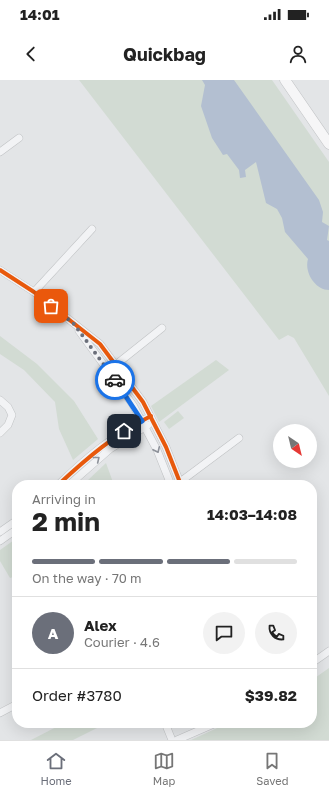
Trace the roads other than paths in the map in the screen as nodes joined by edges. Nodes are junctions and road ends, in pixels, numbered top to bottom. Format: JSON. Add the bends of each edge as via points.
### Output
{"nodes":[{"id":1,"x":285,"y":80,"type":"edge"},
{"id":2,"x":19,"y":138,"type":"dead end"},
{"id":3,"x":329,"y":144,"type":"edge"},
{"id":4,"x":0,"y":152,"type":"edge"},
{"id":5,"x":92,"y":229,"type":"dead end"},
{"id":6,"x":0,"y":270,"type":"edge"},
{"id":7,"x":34,"y":292,"type":"junction"},
{"id":8,"x":74,"y":324,"type":"junction"},
{"id":9,"x":162,"y":328,"type":"dead end"},
{"id":10,"x":116,"y":364,"type":"junction"},
{"id":11,"x":108,"y":371,"type":"junction"},
{"id":12,"x":0,"y":400,"type":"edge"},
{"id":13,"x":152,"y":419,"type":"junction"},
{"id":14,"x":143,"y":424,"type":"junction"},
{"id":15,"x":0,"y":433,"type":"edge"},
{"id":16,"x":239,"y":438,"type":"dead end"},
{"id":17,"x":64,"y":480,"type":"edge"},
{"id":18,"x":75,"y":480,"type":"edge"},
{"id":19,"x":169,"y":480,"type":"edge"},
{"id":20,"x":177,"y":480,"type":"edge"},
{"id":21,"x":184,"y":480,"type":"edge"},
{"id":22,"x":12,"y":524,"type":"edge"},
{"id":23,"x":0,"y":532,"type":"edge"},
{"id":24,"x":12,"y":533,"type":"edge"},
{"id":25,"x":0,"y":541,"type":"edge"},
{"id":26,"x":329,"y":652,"type":"edge"},
{"id":27,"x":317,"y":660,"type":"edge"},
{"id":28,"x":12,"y":707,"type":"edge"},
{"id":29,"x":0,"y":713,"type":"edge"},
{"id":30,"x":167,"y":728,"type":"edge"},
{"id":31,"x":205,"y":728,"type":"edge"},
{"id":32,"x":172,"y":740,"type":"edge"},
{"id":33,"x":177,"y":740,"type":"edge"}],
"edges":[{"from":1,"to":3,"type":"main road"},
{"from":2,"to":4,"type":"street"},
{"from":5,"to":7,"type":"street"},
{"from":6,"to":7,"type":"street"},
{"from":7,"to":8,"type":"street"},
{"from":8,"to":10,"type":"street","via":[[100,344]]},
{"from":8,"to":11,"type":"street"},
{"from":9,"to":10,"type":"street"},
{"from":10,"to":11,"type":"street"},
{"from":10,"to":13,"type":"street"},
{"from":11,"to":14,"type":"street","via":[[133,405]]},
{"from":12,"to":15,"type":"street","via":[[12,415],[8,425]]},
{"from":13,"to":14,"type":"street"},
{"from":13,"to":20,"type":"street"},
{"from":14,"to":17,"type":"street","via":[[100,447]]},
{"from":18,"to":14,"type":"street","one_way":true},
{"from":14,"to":19,"type":"street","one_way":true},
{"from":16,"to":21,"type":"street"},
{"from":22,"to":23,"type":"street"},
{"from":24,"to":25,"type":"street"},
{"from":26,"to":27,"type":"street"},
{"from":28,"to":29,"type":"street"},
{"from":30,"to":32,"type":"street"},
{"from":31,"to":33,"type":"street"}]}
